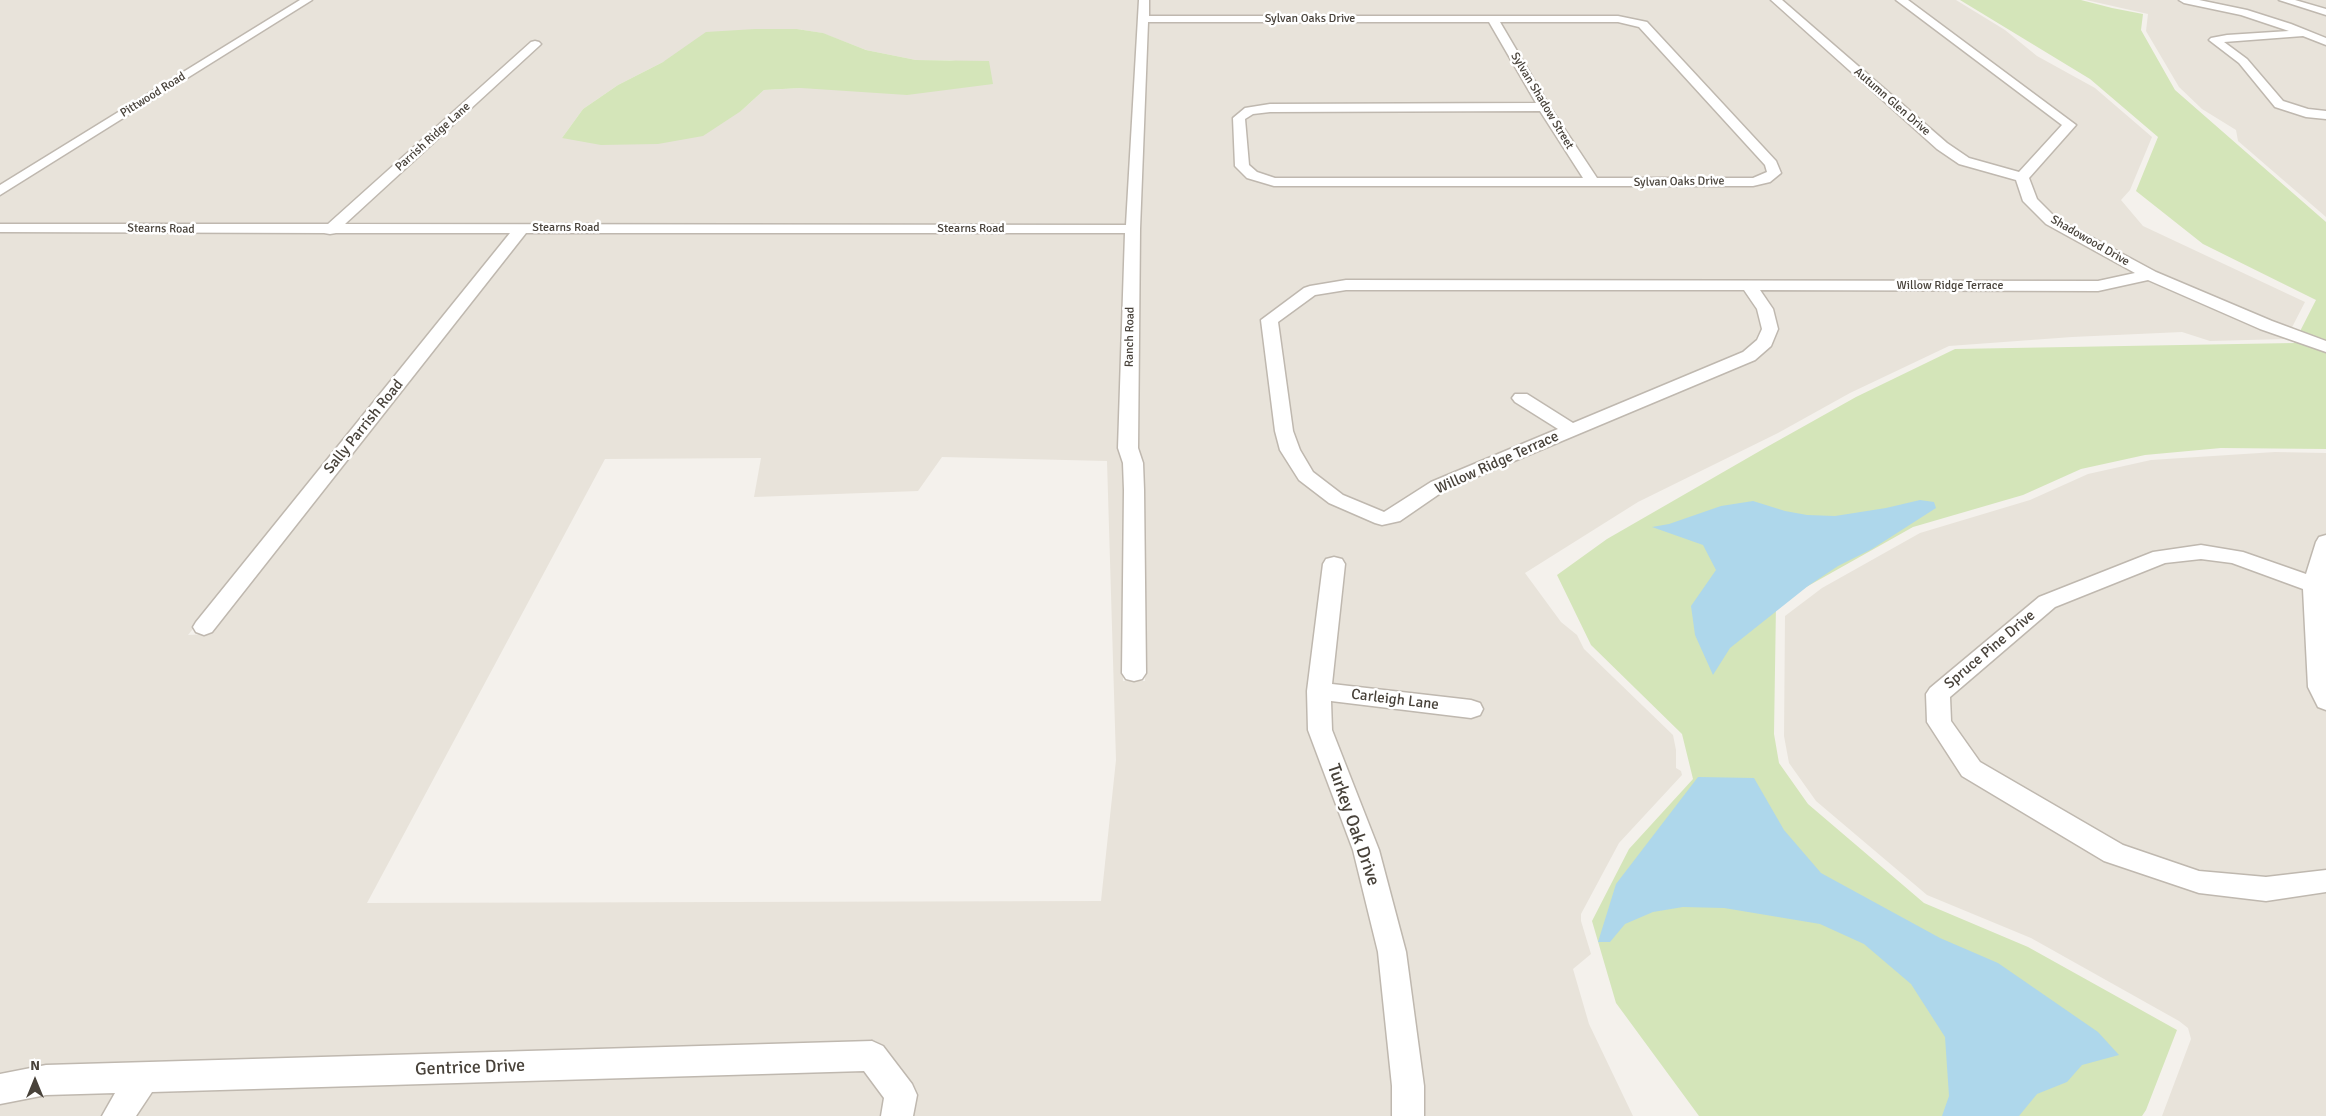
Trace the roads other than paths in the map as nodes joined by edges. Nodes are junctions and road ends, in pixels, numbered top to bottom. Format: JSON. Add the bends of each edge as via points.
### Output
{"nodes":[{"id":1,"x":307,"y":0,"type":"edge"},
{"id":2,"x":1144,"y":0,"type":"edge"},
{"id":3,"x":1776,"y":0,"type":"edge"},
{"id":4,"x":1901,"y":0,"type":"edge"},
{"id":5,"x":2184,"y":0,"type":"edge"},
{"id":6,"x":2284,"y":0,"type":"edge"},
{"id":7,"x":2300,"y":0,"type":"edge"},
{"id":8,"x":2326,"y":7,"type":"edge"},
{"id":9,"x":2326,"y":12,"type":"edge"},
{"id":10,"x":1142,"y":19,"type":"junction"},
{"id":11,"x":1493,"y":19,"type":"junction"},
{"id":12,"x":2304,"y":33,"type":"junction"},
{"id":13,"x":2326,"y":42,"type":"edge"},
{"id":14,"x":535,"y":44,"type":"dead end"},
{"id":15,"x":1544,"y":107,"type":"junction"},
{"id":16,"x":2326,"y":115,"type":"edge"},
{"id":17,"x":2022,"y":177,"type":"junction"},
{"id":18,"x":1593,"y":183,"type":"junction"},
{"id":19,"x":0,"y":191,"type":"edge"},
{"id":20,"x":523,"y":227,"type":"junction"},
{"id":21,"x":0,"y":228,"type":"edge"},
{"id":22,"x":1133,"y":229,"type":"junction"},
{"id":23,"x":330,"y":230,"type":"junction"},
{"id":24,"x":2150,"y":275,"type":"junction"},
{"id":25,"x":1749,"y":285,"type":"junction"},
{"id":26,"x":2326,"y":347,"type":"edge"},
{"id":27,"x":1520,"y":398,"type":"dead end"},
{"id":28,"x":1572,"y":430,"type":"junction"},
{"id":29,"x":2326,"y":542,"type":"edge"},
{"id":30,"x":1334,"y":564,"type":"dead end"},
{"id":31,"x":2320,"y":587,"type":"edge"},
{"id":32,"x":204,"y":627,"type":"dead end"},
{"id":33,"x":1134,"y":673,"type":"dead end"},
{"id":34,"x":1319,"y":691,"type":"junction"},
{"id":35,"x":2326,"y":701,"type":"edge"},
{"id":36,"x":1471,"y":709,"type":"dead end"},
{"id":37,"x":2326,"y":881,"type":"edge"},
{"id":38,"x":143,"y":1078,"type":"junction"},
{"id":39,"x":0,"y":1090,"type":"edge"},
{"id":40,"x":118,"y":1116,"type":"edge"},
{"id":41,"x":897,"y":1116,"type":"edge"},
{"id":42,"x":1408,"y":1116,"type":"edge"}],
"edges":[{"from":1,"to":19,"type":"street","name":"Pittwood Road"},
{"from":2,"to":10,"type":"street","name":"Ranch Road"},
{"from":3,"to":17,"type":"street","name":"Autumn Glen Drive","via":[[1942,146],[1964,161]]},
{"from":4,"to":17,"type":"street","via":[[2070,125]]},
{"from":5,"to":12,"type":"street","via":[[2244,12]]},
{"from":6,"to":9,"type":"street"},
{"from":7,"to":8,"type":"street"},
{"from":10,"to":11,"type":"street","name":"Sylvan Oaks Drive"},
{"from":10,"to":22,"type":"street","name":"Ranch Road"},
{"from":11,"to":15,"type":"street","name":"Sylvan Shadow Street"},
{"from":11,"to":18,"type":"street","name":"Sylvan Oaks Drive","via":[[1618,19],[1643,24],[1771,164],[1774,173],[1753,182]]},
{"from":12,"to":13,"type":"street"},
{"from":12,"to":16,"type":"street","via":[[2215,40],[2243,61],[2279,104],[2306,113]]},
{"from":14,"to":23,"type":"street","name":"Parrish Ridge Lane"},
{"from":15,"to":18,"type":"street","name":"Sylvan Shadow Street"},
{"from":15,"to":18,"type":"street","name":"Sylvan Oaks Drive","via":[[1270,108],[1249,111],[1239,118],[1242,166],[1252,175],[1274,182]]},
{"from":17,"to":24,"type":"street","name":"Shadowood Drive","via":[[2030,201],[2051,221]]},
{"from":20,"to":22,"type":"street","name":"Stearns Road"},
{"from":20,"to":23,"type":"street","name":"Stearns Road"},
{"from":20,"to":32,"type":"street","name":"Sally Parrish Road"},
{"from":21,"to":23,"type":"street","name":"Stearns Road"},
{"from":22,"to":33,"type":"street","name":"Ranch Road","via":[[1128,448],[1133,463],[1134,490]]},
{"from":24,"to":25,"type":"street","name":"Willow Ridge Terrace","via":[[2098,286]]},
{"from":24,"to":26,"type":"street","name":"Shadowood Drive","via":[[2266,326]]},
{"from":25,"to":28,"type":"street","name":"Willow Ridge Terrace","via":[[1765,309],[1770,329],[1765,342],[1749,356]]},
{"from":25,"to":28,"type":"street","name":"Willow Ridge Terrace","via":[[1346,285],[1310,291],[1269,320],[1284,431],[1290,450],[1306,476],[1321,488],[1336,499],[1382,519],[1393,517],[1438,486]]},
{"from":27,"to":28,"type":"street"},
{"from":29,"to":31,"type":"street"},
{"from":30,"to":34,"type":"street","name":"Turkey Oak Drive"},
{"from":31,"to":35,"type":"street","via":[[2320,687]]},
{"from":31,"to":37,"type":"street","name":"Spruce Pine Drive","via":[[2235,556],[2202,552],[2161,556],[2047,602],[1938,694],[1940,722],[1972,769],[2114,853],[2198,882],[2266,889]]},
{"from":34,"to":36,"type":"street","name":"Carleigh Lane"},
{"from":34,"to":42,"type":"street","name":"Turkey Oak Drive","via":[[1320,730],[1366,850],[1392,952],[1408,1086]]},
{"from":38,"to":39,"type":"street","name":"Gentrice Drive","via":[[46,1080]]},
{"from":38,"to":40,"type":"street"},
{"from":38,"to":41,"type":"street","name":"Gentrice Drive","via":[[872,1056],[901,1095]]}]}
